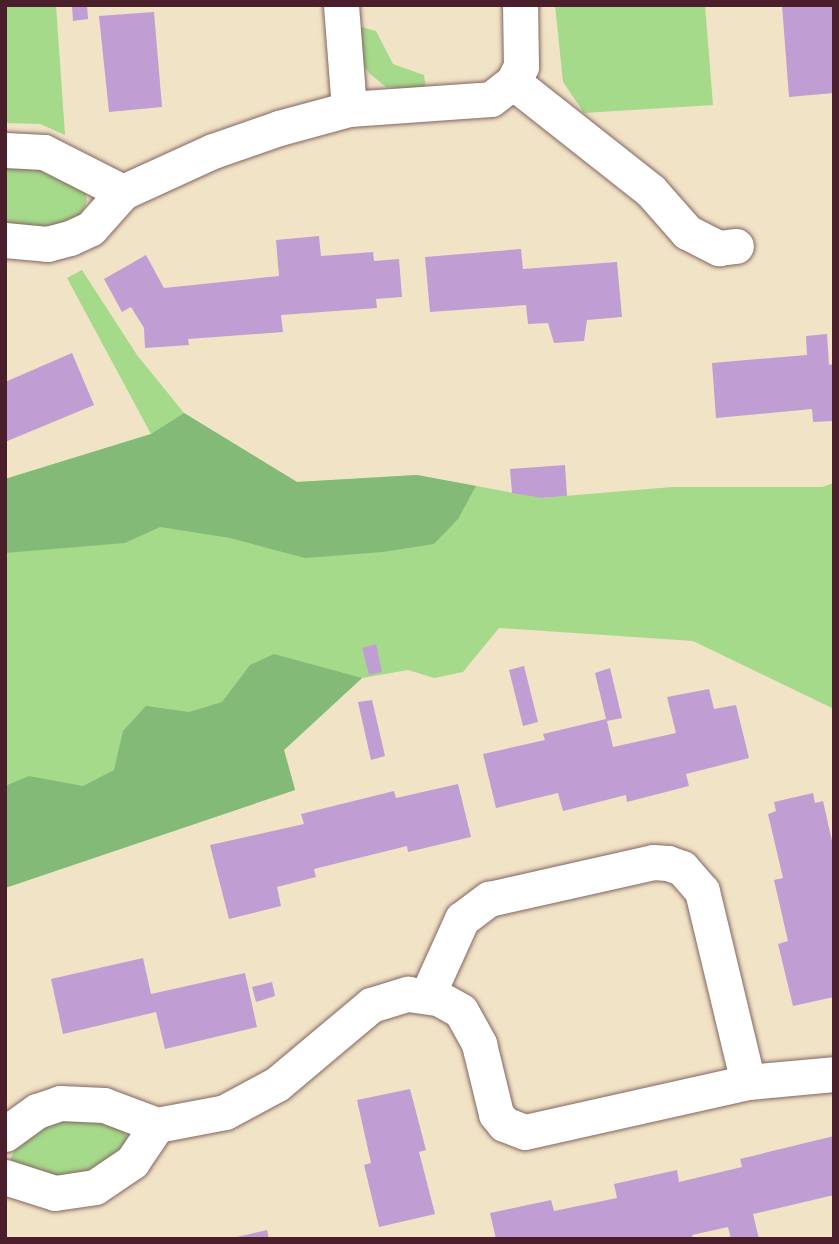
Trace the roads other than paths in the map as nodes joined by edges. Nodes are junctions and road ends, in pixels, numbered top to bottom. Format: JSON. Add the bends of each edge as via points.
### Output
{"nodes":[{"id":1,"x":341,"y":5,"type":"edge"},
{"id":2,"x":520,"y":5,"type":"edge"},
{"id":3,"x":513,"y":82,"type":"junction"},
{"id":4,"x":349,"y":109,"type":"junction"},
{"id":5,"x":5,"y":150,"type":"edge"},
{"id":6,"x":123,"y":192,"type":"junction"},
{"id":7,"x":5,"y":240,"type":"edge"},
{"id":8,"x":736,"y":246,"type":"dead end"},
{"id":9,"x":427,"y":996,"type":"junction"},
{"id":10,"x":834,"y":1074,"type":"edge"},
{"id":11,"x":748,"y":1082,"type":"junction"},
{"id":12,"x":157,"y":1125,"type":"junction"},
{"id":13,"x":5,"y":1134,"type":"edge"},
{"id":14,"x":5,"y":1177,"type":"edge"}],
"edges":[{"from":1,"to":4,"type":"street"},
{"from":2,"to":3,"type":"street","via":[[524,49]]},
{"from":3,"to":4,"type":"street","via":[[476,103]]},
{"from":3,"to":8,"type":"street","via":[[651,191],[696,239],[719,248]]},
{"from":4,"to":6,"type":"street","via":[[239,141]]},
{"from":5,"to":6,"type":"street","via":[[44,152]]},
{"from":6,"to":7,"type":"street","via":[[100,220],[70,238],[47,244]]},
{"from":9,"to":11,"type":"street","via":[[461,1011],[479,1044],[496,1114],[505,1124],[525,1132]]},
{"from":9,"to":11,"type":"street","via":[[462,919],[489,899],[653,862],[668,863],[682,868],[702,891]]},
{"from":9,"to":12,"type":"street","via":[[408,994],[371,1005],[276,1084],[225,1112]]},
{"from":10,"to":11,"type":"street"},
{"from":12,"to":13,"type":"street","via":[[84,1101],[37,1111]]},
{"from":12,"to":14,"type":"street","via":[[132,1162],[95,1187],[55,1193]]}]}
